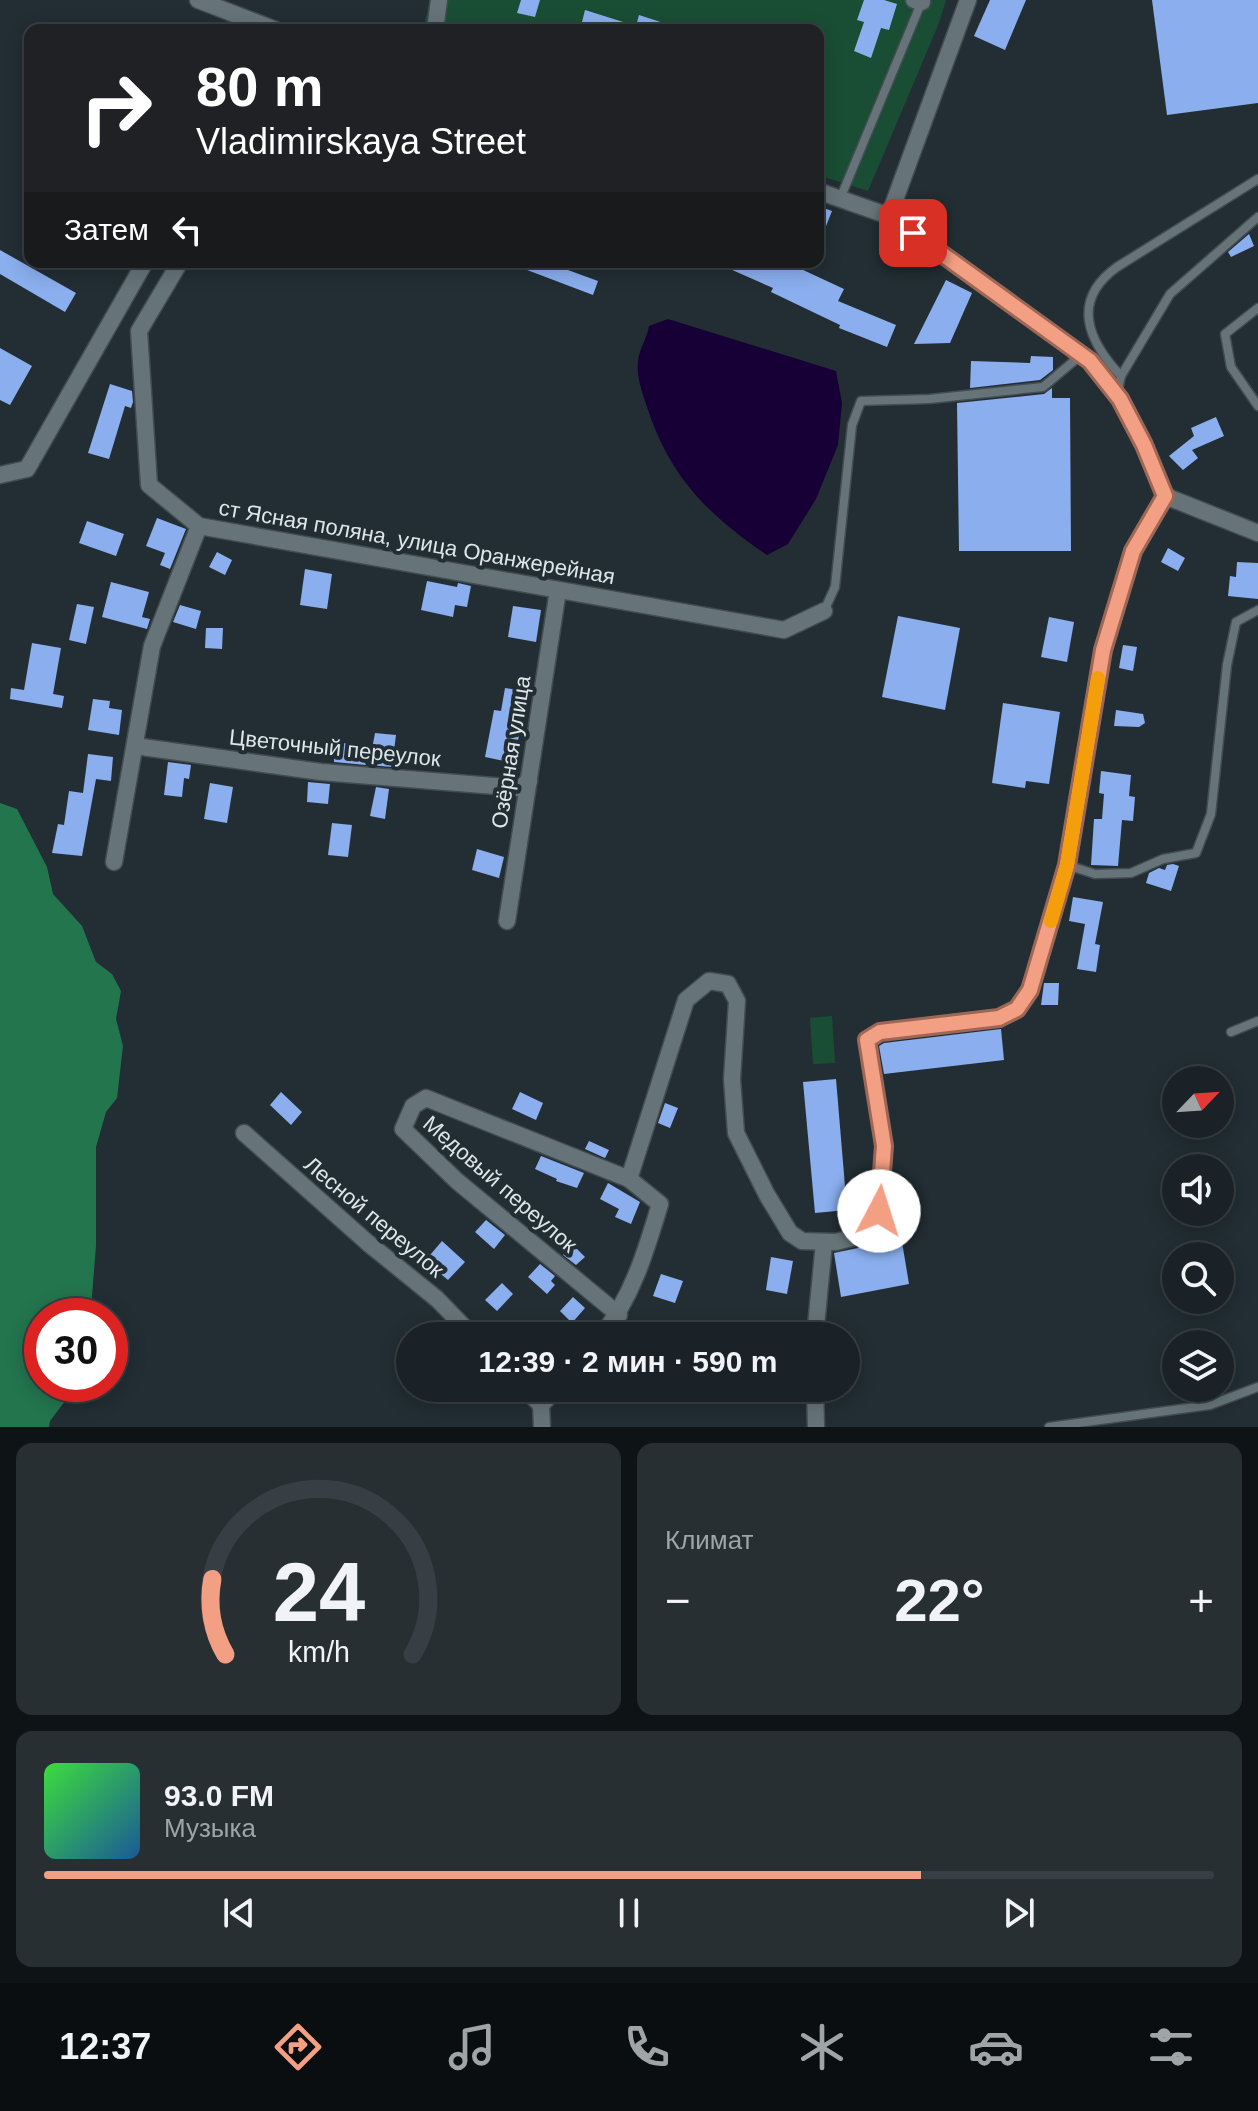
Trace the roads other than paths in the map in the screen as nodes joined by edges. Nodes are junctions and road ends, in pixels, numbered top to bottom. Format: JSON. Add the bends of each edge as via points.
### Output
{"nodes":[{"id":1,"x":198,"y":0,"type":"edge"},
{"id":2,"x":439,"y":0,"type":"edge"},
{"id":3,"x":968,"y":0,"type":"edge"},
{"id":4,"x":919,"y":1,"type":"edge"},
{"id":5,"x":260,"y":24,"type":"edge"},
{"id":6,"x":436,"y":24,"type":"edge"},
{"id":7,"x":1258,"y":179,"type":"edge"},
{"id":8,"x":824,"y":193,"type":"edge"},
{"id":9,"x":840,"y":199,"type":"junction"},
{"id":10,"x":889,"y":216,"type":"junction"},
{"id":11,"x":1258,"y":217,"type":"edge"},
{"id":12,"x":142,"y":268,"type":"edge"},
{"id":13,"x":176,"y":268,"type":"edge"},
{"id":14,"x":1258,"y":308,"type":"edge"},
{"id":15,"x":1081,"y":354,"type":"junction"},
{"id":16,"x":1121,"y":376,"type":"junction"},
{"id":17,"x":1117,"y":395,"type":"junction"},
{"id":18,"x":1258,"y":406,"type":"edge"},
{"id":19,"x":0,"y":475,"type":"edge"},
{"id":20,"x":1165,"y":496,"type":"junction"},
{"id":21,"x":199,"y":526,"type":"junction"},
{"id":22,"x":1258,"y":533,"type":"edge"},
{"id":23,"x":558,"y":590,"type":"junction"},
{"id":24,"x":1258,"y":610,"type":"edge"},
{"id":25,"x":824,"y":611,"type":"joint"},
{"id":26,"x":135,"y":746,"type":"junction"},
{"id":27,"x":529,"y":781,"type":"junction"},
{"id":28,"x":114,"y":862,"type":"dead end"},
{"id":29,"x":1067,"y":865,"type":"junction"},
{"id":30,"x":507,"y":921,"type":"dead end"},
{"id":31,"x":1258,"y":1021,"type":"edge"},
{"id":32,"x":1231,"y":1032,"type":"dead end"},
{"id":33,"x":244,"y":1133,"type":"dead end"},
{"id":34,"x":629,"y":1179,"type":"junction"},
{"id":35,"x":824,"y":1243,"type":"junction"},
{"id":36,"x":619,"y":1315,"type":"junction"},
{"id":37,"x":459,"y":1322,"type":"edge"},
{"id":38,"x":613,"y":1322,"type":"edge"},
{"id":39,"x":816,"y":1322,"type":"edge"},
{"id":40,"x":1258,"y":1387,"type":"edge"},
{"id":41,"x":538,"y":1402,"type":"edge"},
{"id":42,"x":544,"y":1402,"type":"edge"},
{"id":43,"x":815,"y":1402,"type":"edge"},
{"id":44,"x":541,"y":1405,"type":"junction"},
{"id":45,"x":542,"y":1427,"type":"edge"},
{"id":46,"x":816,"y":1427,"type":"edge"},
{"id":47,"x":1049,"y":1427,"type":"edge"}],
"edges":[{"from":1,"to":5,"type":"street"},
{"from":2,"to":6,"type":"street"},
{"from":3,"to":10,"type":"street"},
{"from":4,"to":9,"type":"lane"},
{"from":7,"to":16,"type":"lane","via":[[1117,267],[1091,292],[1093,337],[1100,354]]},
{"from":8,"to":9,"type":"street"},
{"from":9,"to":10,"type":"street"},
{"from":10,"to":15,"type":"street"},
{"from":11,"to":16,"type":"lane","via":[[1170,294]]},
{"from":12,"to":19,"type":"street","via":[[27,469]]},
{"from":13,"to":21,"type":"street","name":"ст Ясная поляна, улица Оранжерейная","via":[[139,331],[149,485]]},
{"from":14,"to":18,"type":"lane","via":[[1225,334],[1231,367]]},
{"from":15,"to":17,"type":"street"},
{"from":15,"to":25,"type":"lane","via":[[1043,387],[861,401],[852,425],[835,587]]},
{"from":16,"to":17,"type":"lane"},
{"from":17,"to":20,"type":"street"},
{"from":20,"to":22,"type":"street"},
{"from":20,"to":29,"type":"street","via":[[1133,551],[1103,650]]},
{"from":21,"to":23,"type":"street","name":"ст Ясная поляна, улица Оранжерейная"},
{"from":21,"to":26,"type":"street","via":[[152,646]]},
{"from":23,"to":25,"type":"street","name":"ст Ясная поляна, улица Оранжерейная","via":[[784,630]]},
{"from":23,"to":27,"type":"street","name":"Озёрная улица"},
{"from":24,"to":29,"type":"lane","via":[[1236,622],[1211,814],[1196,853],[1131,873],[1095,874]]},
{"from":26,"to":27,"type":"street","name":"Цветочный переулок","via":[[336,773],[519,788]]},
{"from":26,"to":28,"type":"street"},
{"from":27,"to":30,"type":"street","name":"Озёрная улица"},
{"from":29,"to":35,"type":"street","via":[[1030,990],[1017,1009],[999,1018],[880,1032],[867,1040],[884,1146],[879,1211],[855,1237]]},
{"from":31,"to":32,"type":"lane"},
{"from":33,"to":37,"type":"street","name":"Лесной переулок"},
{"from":34,"to":35,"type":"street","via":[[686,1000],[709,981],[728,984],[737,1001],[732,1079],[736,1133],[790,1233],[802,1241]]},
{"from":34,"to":36,"type":"street","via":[[660,1204]]},
{"from":34,"to":36,"type":"street","name":"Медовый переулок","via":[[426,1098],[413,1106],[403,1129],[457,1181]]},
{"from":35,"to":39,"type":"street"},
{"from":36,"to":38,"type":"street"},
{"from":40,"to":47,"type":"lane","via":[[1172,1413]]},
{"from":41,"to":44,"type":"street"},
{"from":42,"to":44,"type":"street"},
{"from":43,"to":46,"type":"street"},
{"from":44,"to":45,"type":"street"}]}
